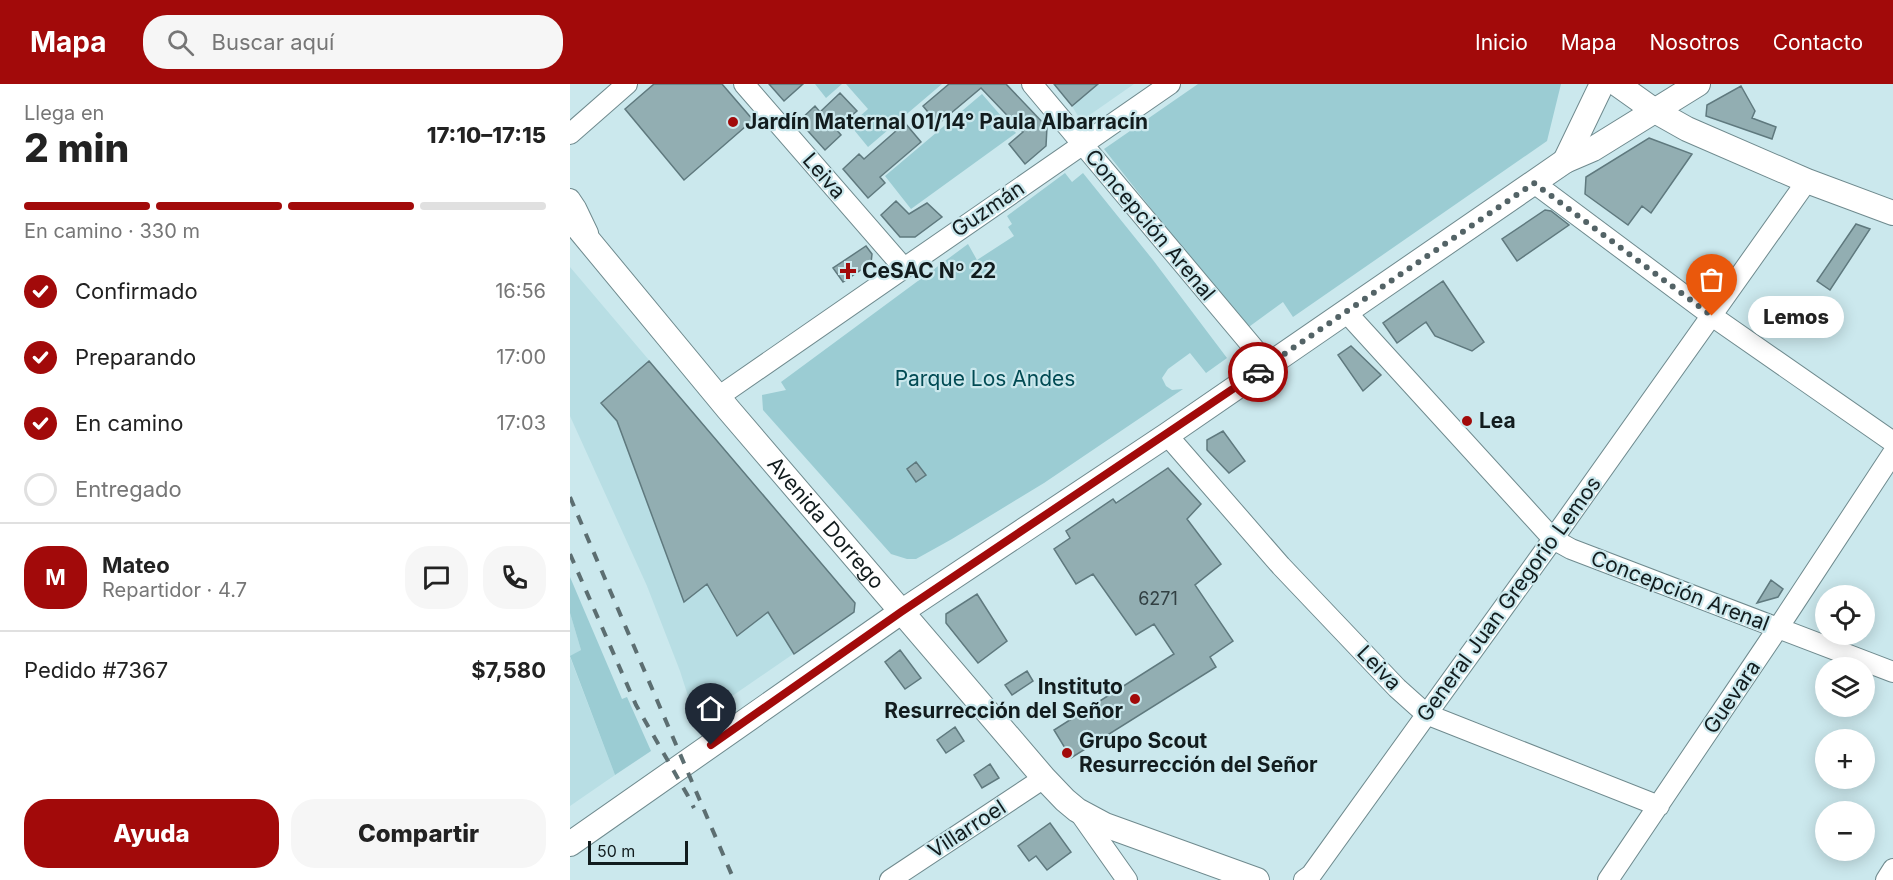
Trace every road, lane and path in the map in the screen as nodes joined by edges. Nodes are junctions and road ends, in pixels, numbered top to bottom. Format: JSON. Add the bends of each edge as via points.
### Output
{"nodes":[{"id":1,"x":627,"y":84,"type":"edge"},
{"id":2,"x":744,"y":84,"type":"edge"},
{"id":3,"x":1032,"y":84,"type":"edge"},
{"id":4,"x":1170,"y":84,"type":"edge"},
{"id":5,"x":1602,"y":84,"type":"edge"},
{"id":6,"x":1617,"y":84,"type":"edge"},
{"id":7,"x":1698,"y":84,"type":"edge"},
{"id":8,"x":1655,"y":111,"type":"junction"},
{"id":9,"x":570,"y":134,"type":"edge"},
{"id":10,"x":1083,"y":144,"type":"junction"},
{"id":11,"x":1566,"y":161,"type":"junction"},
{"id":12,"x":1808,"y":181,"type":"junction"},
{"id":13,"x":1534,"y":183,"type":"junction"},
{"id":14,"x":570,"y":199,"type":"edge"},
{"id":15,"x":1893,"y":213,"type":"edge"},
{"id":16,"x":570,"y":218,"type":"edge"},
{"id":17,"x":570,"y":237,"type":"edge"},
{"id":18,"x":594,"y":246,"type":"junction"},
{"id":19,"x":903,"y":267,"type":"junction"},
{"id":20,"x":1346,"y":312,"type":"junction"},
{"id":21,"x":1712,"y":316,"type":"junction"},
{"id":22,"x":1268,"y":365,"type":"junction"},
{"id":23,"x":718,"y":397,"type":"junction"},
{"id":24,"x":1167,"y":435,"type":"junction"},
{"id":25,"x":1893,"y":442,"type":"edge"},
{"id":26,"x":1893,"y":453,"type":"edge"},
{"id":27,"x":1553,"y":539,"type":"junction"},
{"id":28,"x":901,"y":612,"type":"junction"},
{"id":29,"x":1778,"y":628,"type":"junction"},
{"id":30,"x":1893,"y":672,"type":"edge"},
{"id":31,"x":1426,"y":714,"type":"junction"},
{"id":32,"x":1044,"y":778,"type":"junction"},
{"id":33,"x":1659,"y":806,"type":"junction"},
{"id":34,"x":1077,"y":810,"type":"junction"},
{"id":35,"x":570,"y":844,"type":"edge"},
{"id":36,"x":1893,"y":869,"type":"edge"},
{"id":37,"x":890,"y":880,"type":"edge"},
{"id":38,"x":1127,"y":880,"type":"edge"},
{"id":39,"x":1257,"y":880,"type":"edge"},
{"id":40,"x":1304,"y":880,"type":"edge"},
{"id":41,"x":1608,"y":880,"type":"edge"},
{"id":42,"x":1886,"y":880,"type":"edge"}],
"edges":[{"from":1,"to":9,"type":"street"},
{"from":2,"to":19,"type":"street","name":"Leiva"},
{"from":3,"to":10,"type":"street","name":"Concepción Arenal"},
{"from":4,"to":10,"type":"street","name":"Guzmán"},
{"from":5,"to":11,"type":"main road"},
{"from":6,"to":8,"type":"main road"},
{"from":7,"to":8,"type":"main road"},
{"from":8,"to":11,"type":"main road"},
{"from":8,"to":12,"type":"main road","via":[[1687,129]]},
{"from":10,"to":19,"type":"street","name":"Guzmán"},
{"from":10,"to":22,"type":"street","name":"Concepción Arenal"},
{"from":11,"to":13,"type":"main road"},
{"from":12,"to":15,"type":"main road"},
{"from":12,"to":21,"type":"street","name":"General Juan Gregorio Lemos"},
{"from":13,"to":20,"type":"main road"},
{"from":13,"to":21,"type":"street"},
{"from":14,"to":18,"type":"street","name":"Avenida Dorrego"},
{"from":16,"to":18,"type":"main road","name":"Avenida Dorrego"},
{"from":17,"to":18,"type":"street"},
{"from":18,"to":23,"type":"main road","name":"Avenida Dorrego"},
{"from":19,"to":23,"type":"street","name":"Guzmán"},
{"from":20,"to":22,"type":"main road"},
{"from":20,"to":27,"type":"street","name":"Concepción Arenal"},
{"from":21,"to":25,"type":"street"},
{"from":21,"to":27,"type":"street","name":"General Juan Gregorio Lemos"},
{"from":22,"to":24,"type":"main road"},
{"from":23,"to":28,"type":"main road","name":"Avenida Dorrego"},
{"from":24,"to":28,"type":"main road"},
{"from":24,"to":31,"type":"street","name":"Leiva","via":[[1281,566]]},
{"from":26,"to":29,"type":"street","name":"Guevara"},
{"from":27,"to":29,"type":"street","name":"Concepción Arenal"},
{"from":27,"to":31,"type":"street","name":"General Juan Gregorio Lemos"},
{"from":28,"to":32,"type":"main road","name":"Avenida Dorrego"},
{"from":28,"to":35,"type":"main road"},
{"from":29,"to":30,"type":"street","name":"Concepción Arenal"},
{"from":29,"to":33,"type":"street","name":"Guevara"},
{"from":31,"to":33,"type":"street","name":"Leiva"},
{"from":31,"to":40,"type":"street","name":"General Juan Gregorio Lemos"},
{"from":32,"to":34,"type":"main road","name":"Avenida Dorrego"},
{"from":32,"to":37,"type":"street","name":"Villarroel"},
{"from":33,"to":41,"type":"street","name":"Guevara"},
{"from":34,"to":38,"type":"street"},
{"from":34,"to":39,"type":"main road","name":"Avenida Dorrego","via":[[1106,825]]},
{"from":36,"to":42,"type":"street"}]}
